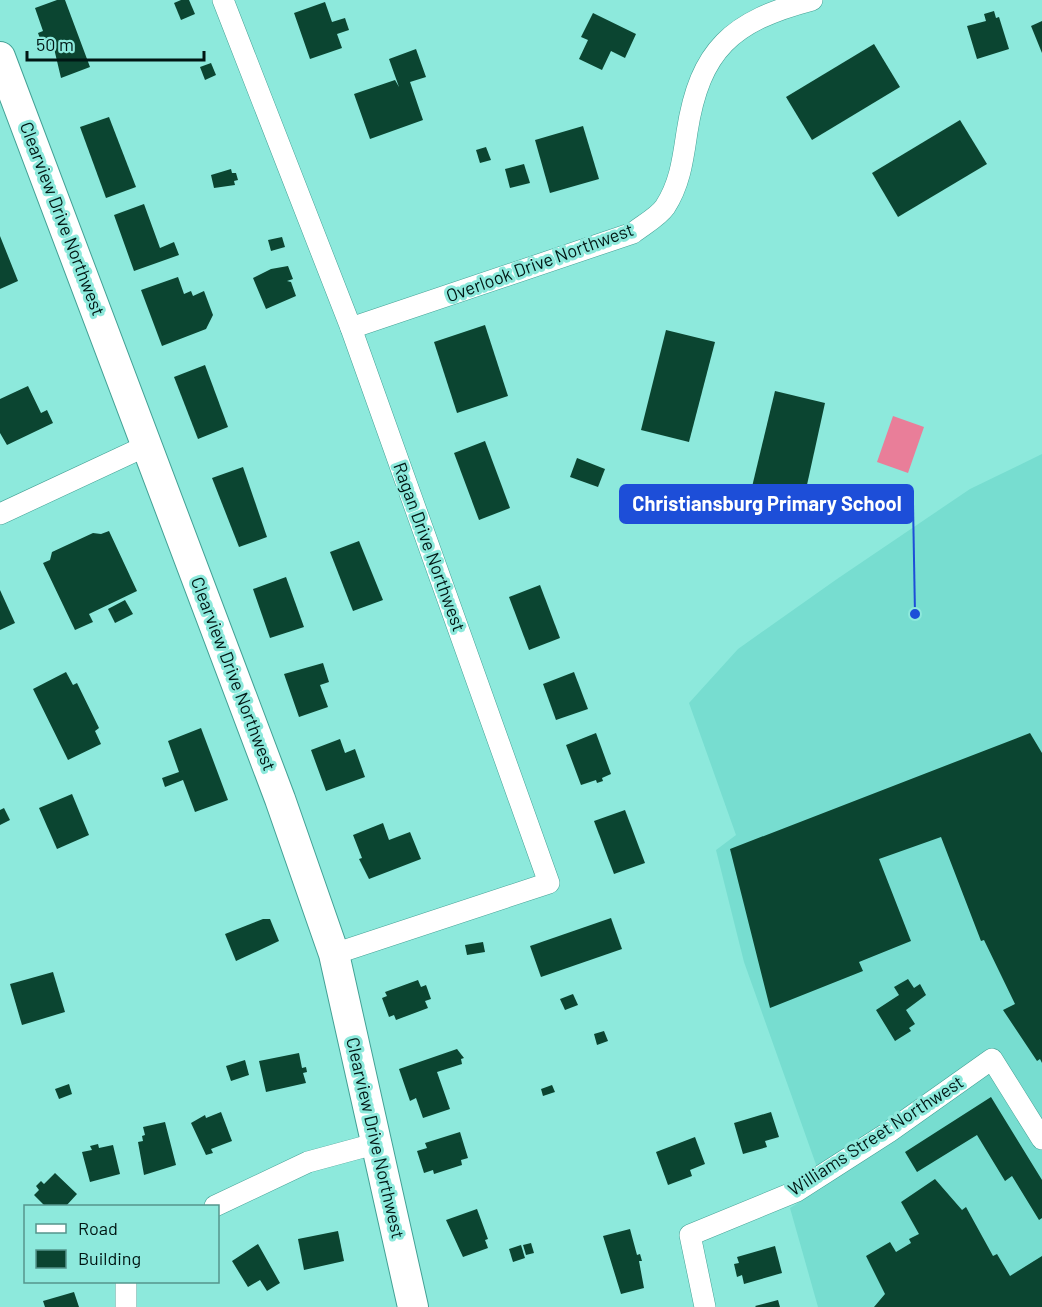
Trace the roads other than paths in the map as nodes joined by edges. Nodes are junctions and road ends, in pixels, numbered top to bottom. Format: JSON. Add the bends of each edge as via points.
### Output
{"nodes":[{"id":1,"x":223,"y":0,"type":"edge"},
{"id":2,"x":812,"y":0,"type":"edge"},
{"id":3,"x":0,"y":57,"type":"edge"},
{"id":4,"x":351,"y":328,"type":"junction"},
{"id":5,"x":148,"y":445,"type":"junction"},
{"id":6,"x":0,"y":514,"type":"edge"},
{"id":7,"x":334,"y":954,"type":"junction"},
{"id":8,"x":1042,"y":1139,"type":"edge"},
{"id":9,"x":378,"y":1143,"type":"junction"},
{"id":10,"x":216,"y":1205,"type":"edge"},
{"id":11,"x":126,"y":1283,"type":"edge"},
{"id":12,"x":126,"y":1307,"type":"edge"},
{"id":13,"x":413,"y":1307,"type":"edge"},
{"id":14,"x":705,"y":1307,"type":"edge"}],
"edges":[{"from":1,"to":4,"type":"street","name":"Ragan Drive Northwest"},
{"from":2,"to":4,"type":"street","name":"Overlook Drive Northwest","via":[[777,9],[740,28],[711,57],[693,96],[680,178],[664,209],[633,233]]},
{"from":3,"to":5,"type":"street","name":"Clearview Drive Northwest"},
{"from":4,"to":7,"type":"street","name":"Ragan Drive Northwest","via":[[549,883]]},
{"from":5,"to":6,"type":"street"},
{"from":5,"to":7,"type":"street","name":"Clearview Drive Northwest"},
{"from":7,"to":9,"type":"street","name":"Clearview Drive Northwest"},
{"from":8,"to":14,"type":"street","name":"Williams Street Northwest","via":[[992,1059],[797,1191],[690,1235]]},
{"from":9,"to":10,"type":"street","via":[[308,1162]]},
{"from":9,"to":13,"type":"street","name":"Clearview Drive Northwest"},
{"from":11,"to":12,"type":"street"}]}
